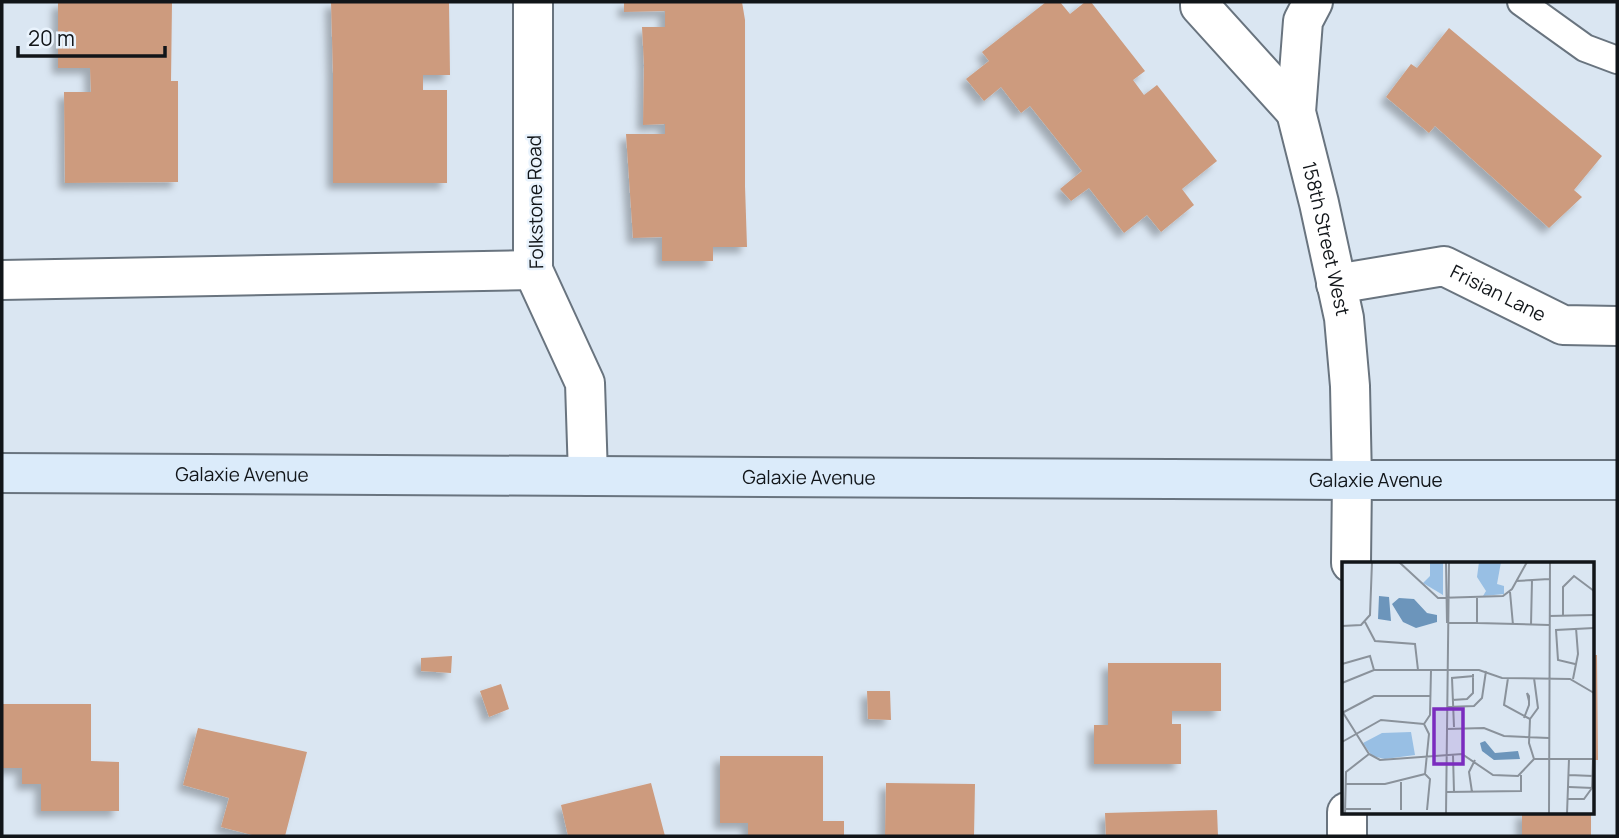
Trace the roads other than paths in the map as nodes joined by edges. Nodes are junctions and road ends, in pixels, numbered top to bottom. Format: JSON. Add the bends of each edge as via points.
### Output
{"nodes":[{"id":1,"x":533,"y":2,"type":"edge"},
{"id":2,"x":1200,"y":2,"type":"edge"},
{"id":3,"x":1313,"y":2,"type":"edge"},
{"id":4,"x":1521,"y":2,"type":"edge"},
{"id":5,"x":1617,"y":60,"type":"edge"},
{"id":6,"x":1296,"y":112,"type":"junction"},
{"id":7,"x":533,"y":270,"type":"junction"},
{"id":8,"x":2,"y":280,"type":"edge"},
{"id":9,"x":1336,"y":284,"type":"junction"},
{"id":10,"x":1617,"y":326,"type":"edge"},
{"id":11,"x":2,"y":473,"type":"edge"},
{"id":12,"x":588,"y":476,"type":"junction"},
{"id":13,"x":1352,"y":480,"type":"junction"},
{"id":14,"x":1617,"y":480,"type":"edge"},
{"id":15,"x":1350,"y":562,"type":"edge"},
{"id":16,"x":1347,"y":814,"type":"edge"},
{"id":17,"x":1347,"y":836,"type":"edge"}],
"edges":[{"from":1,"to":7,"type":"street","name":"Folkstone Road"},
{"from":2,"to":6,"type":"street"},
{"from":3,"to":6,"type":"street","name":"158th Street West","via":[[1303,21]]},
{"from":4,"to":5,"type":"lane","via":[[1585,48]]},
{"from":6,"to":9,"type":"street","name":"158th Street West"},
{"from":7,"to":8,"type":"street"},
{"from":7,"to":12,"type":"street","name":"Folkstone Road","via":[[585,383]]},
{"from":9,"to":10,"type":"street","name":"Frisian Lane","via":[[1444,266],[1563,325]]},
{"from":9,"to":13,"type":"street","name":"158th Street West","via":[[1350,386]]},
{"from":11,"to":12,"type":"street","name":"Galaxie Avenue"},
{"from":12,"to":13,"type":"street","name":"Galaxie Avenue"},
{"from":13,"to":14,"type":"street","name":"Galaxie Avenue"},
{"from":13,"to":15,"type":"street","name":"158th Street West"},
{"from":16,"to":17,"type":"street"}]}
